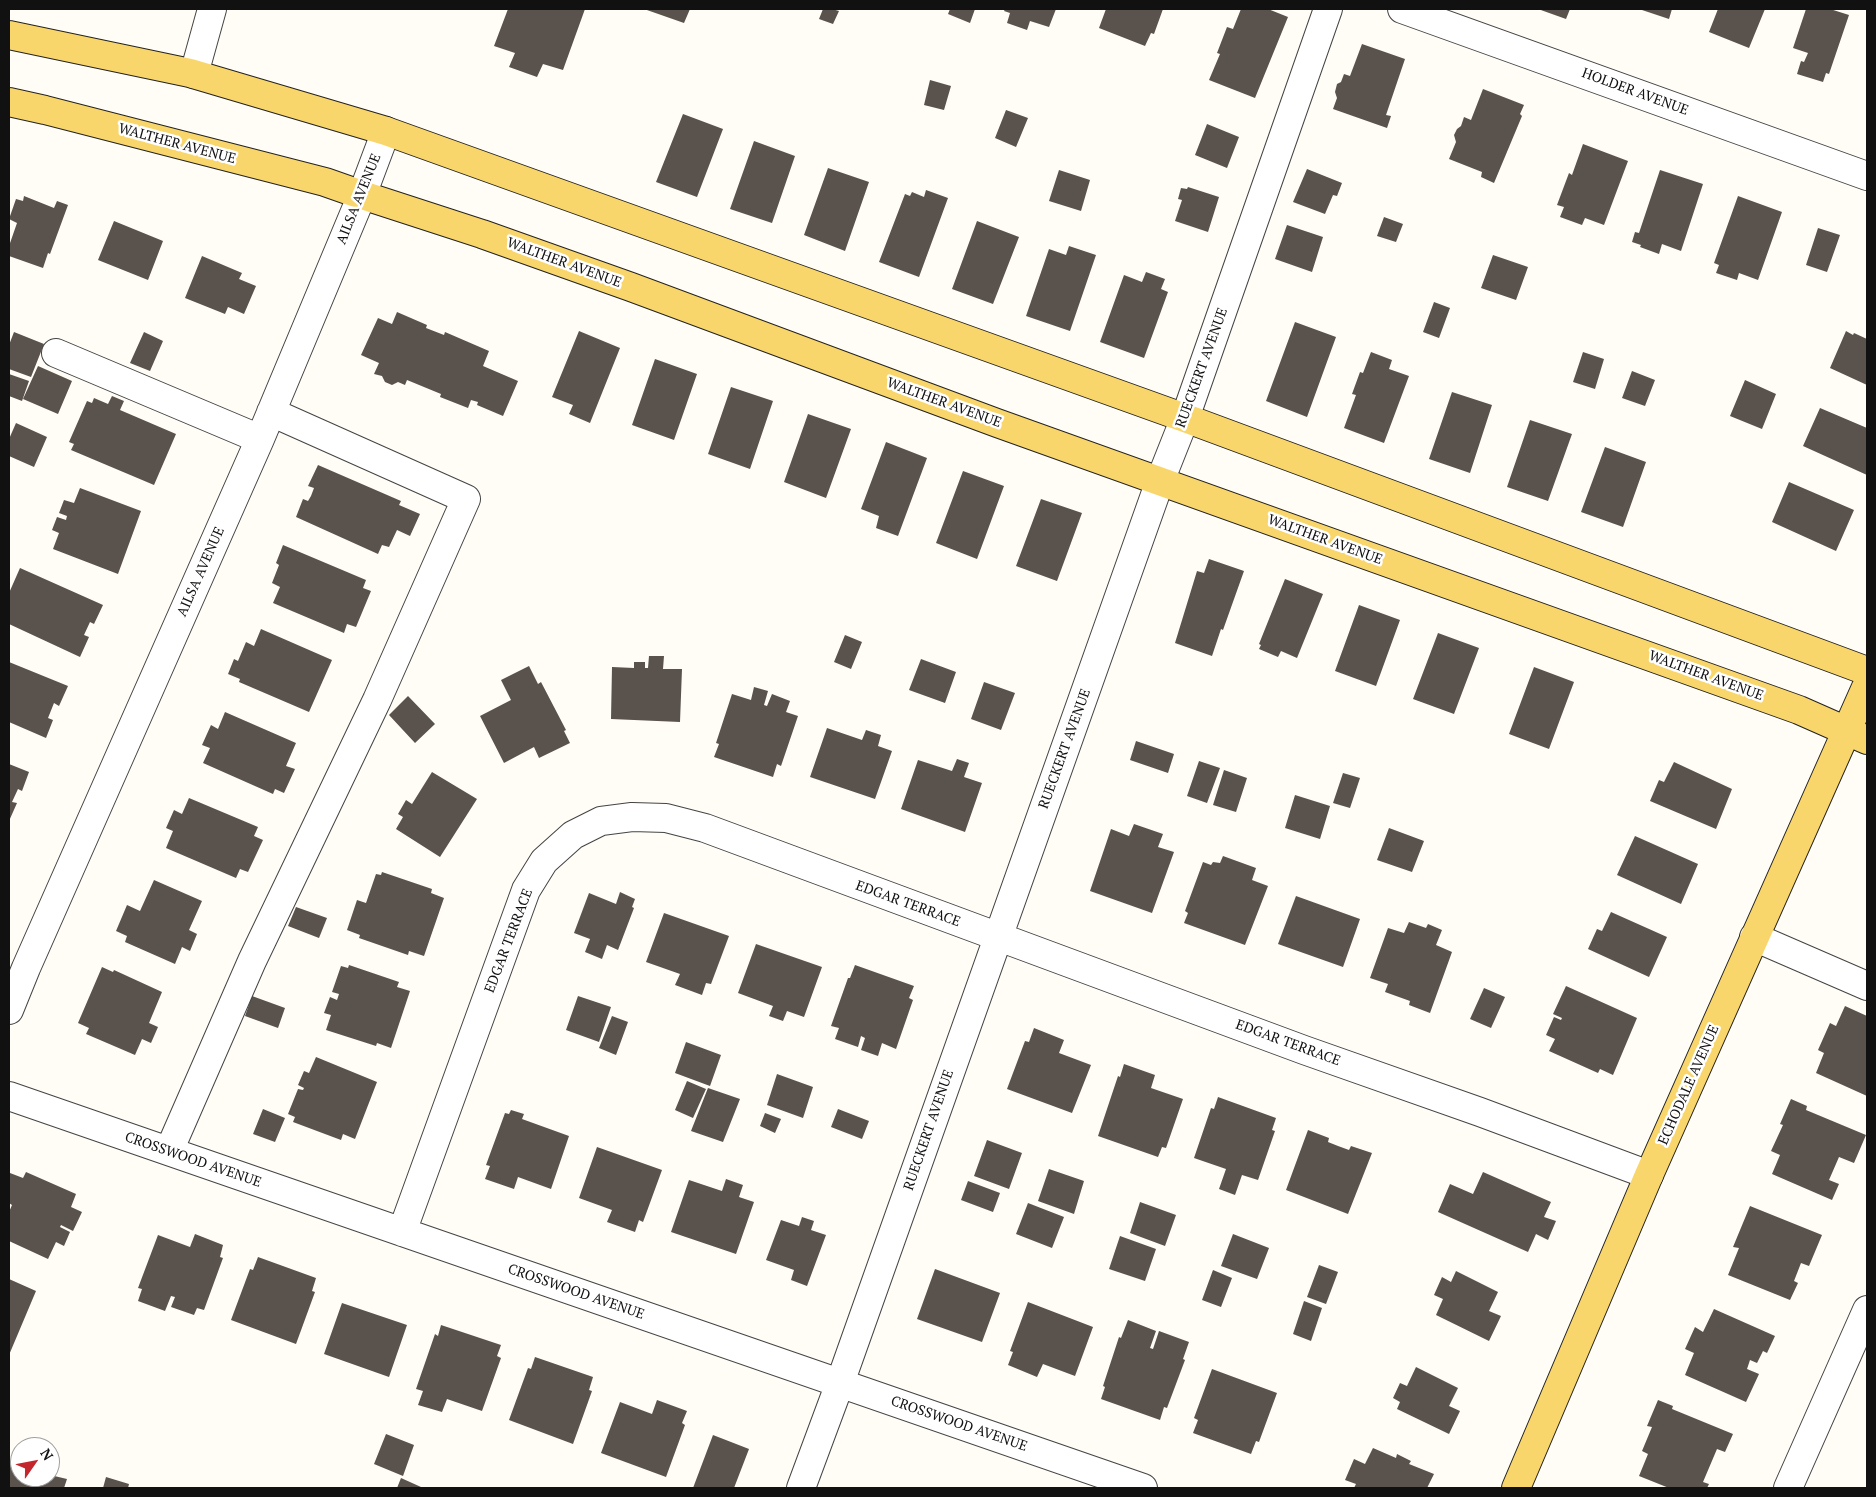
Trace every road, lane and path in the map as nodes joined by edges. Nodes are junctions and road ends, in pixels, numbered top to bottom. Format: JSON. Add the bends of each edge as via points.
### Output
{"nodes":[{"id":1,"x":212,"y":9,"type":"edge"},
{"id":2,"x":1328,"y":9,"type":"edge"},
{"id":3,"x":1402,"y":9,"type":"edge"},
{"id":4,"x":9,"y":35,"type":"edge"},
{"id":5,"x":194,"y":74,"type":"junction"},
{"id":6,"x":9,"y":102,"type":"edge"},
{"id":7,"x":386,"y":132,"type":"junction"},
{"id":8,"x":1867,"y":176,"type":"edge"},
{"id":9,"x":362,"y":196,"type":"junction"},
{"id":10,"x":56,"y":353,"type":"dead end"},
{"id":11,"x":271,"y":412,"type":"junction"},
{"id":12,"x":1185,"y":418,"type":"junction"},
{"id":13,"x":260,"y":440,"type":"junction"},
{"id":14,"x":1160,"y":481,"type":"junction"},
{"id":15,"x":1867,"y":671,"type":"edge"},
{"id":16,"x":1867,"y":685,"type":"edge"},
{"id":17,"x":1857,"y":735,"type":"edge"},
{"id":18,"x":1754,"y":936,"type":"junction"},
{"id":19,"x":998,"y":937,"type":"junction"},
{"id":20,"x":1867,"y":986,"type":"edge"},
{"id":21,"x":9,"y":1010,"type":"edge"},
{"id":22,"x":9,"y":1096,"type":"edge"},
{"id":23,"x":170,"y":1152,"type":"junction"},
{"id":24,"x":1649,"y":1175,"type":"junction"},
{"id":25,"x":402,"y":1232,"type":"junction"},
{"id":26,"x":1867,"y":1310,"type":"edge"},
{"id":27,"x":840,"y":1383,"type":"junction"},
{"id":28,"x":801,"y":1488,"type":"edge"},
{"id":29,"x":1143,"y":1488,"type":"edge"},
{"id":30,"x":1516,"y":1488,"type":"edge"},
{"id":31,"x":1788,"y":1488,"type":"edge"}],
"edges":[{"from":1,"to":5,"type":"street"},
{"from":2,"to":12,"type":"street","name":"RUECKERT AVENUE"},
{"from":3,"to":8,"type":"street","name":"HOLDER AVENUE"},
{"from":4,"to":5,"type":"main road"},
{"from":5,"to":7,"type":"main road"},
{"from":6,"to":9,"type":"main road","name":"WALTHER AVENUE","via":[[325,182]]},
{"from":7,"to":9,"type":"street","name":"AILSA AVENUE"},
{"from":7,"to":12,"type":"main road"},
{"from":9,"to":11,"type":"street","name":"AILSA AVENUE"},
{"from":9,"to":14,"type":"main road","name":"WALTHER AVENUE","via":[[482,234]]},
{"from":10,"to":13,"type":"street"},
{"from":11,"to":13,"type":"street","name":"AILSA AVENUE"},
{"from":11,"to":23,"type":"street","via":[[466,499],[377,700],[252,961]]},
{"from":12,"to":14,"type":"street","name":"RUECKERT AVENUE"},
{"from":12,"to":15,"type":"main road"},
{"from":13,"to":21,"type":"street","name":"AILSA AVENUE"},
{"from":14,"to":17,"type":"main road","name":"WALTHER AVENUE","via":[[1649,655],[1799,710]]},
{"from":14,"to":19,"type":"street","name":"RUECKERT AVENUE"},
{"from":16,"to":17,"type":"main road","name":"ECHODALE AVENUE"},
{"from":17,"to":18,"type":"main road","name":"ECHODALE AVENUE"},
{"from":18,"to":20,"type":"street"},
{"from":18,"to":24,"type":"main road","name":"ECHODALE AVENUE"},
{"from":19,"to":24,"type":"street","name":"EDGAR TERRACE"},
{"from":19,"to":25,"type":"street","name":"EDGAR TERRACE","via":[[705,828],[666,818],[632,817],[601,821],[573,835],[544,861],[526,890]]},
{"from":19,"to":27,"type":"street","name":"RUECKERT AVENUE"},
{"from":22,"to":23,"type":"street","name":"CROSSWOOD AVENUE"},
{"from":23,"to":25,"type":"street","name":"CROSSWOOD AVENUE"},
{"from":24,"to":30,"type":"main road","name":"ECHODALE AVENUE"},
{"from":25,"to":27,"type":"street","name":"CROSSWOOD AVENUE"},
{"from":26,"to":31,"type":"street"},
{"from":27,"to":28,"type":"street","name":"RUECKERT AVENUE"},
{"from":27,"to":29,"type":"street","name":"CROSSWOOD AVENUE"}]}
